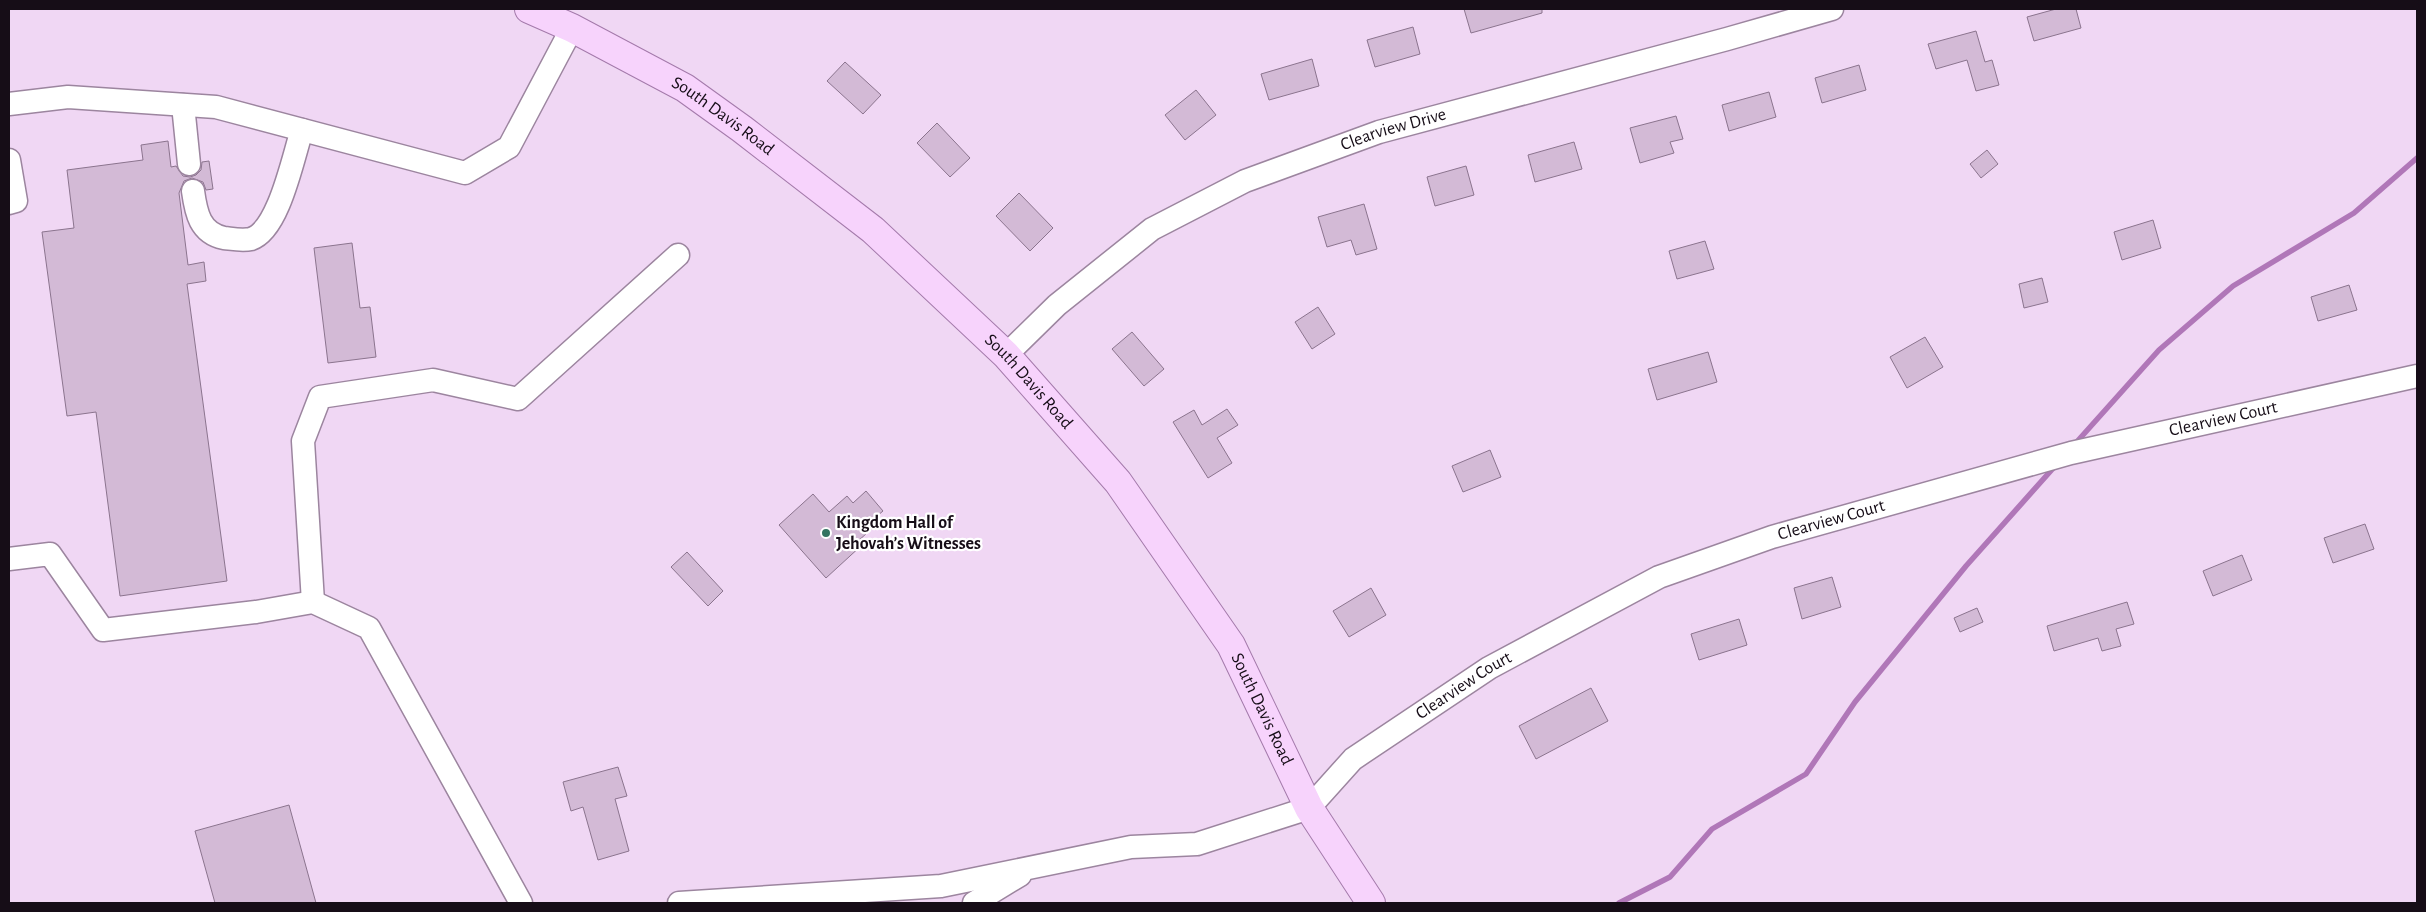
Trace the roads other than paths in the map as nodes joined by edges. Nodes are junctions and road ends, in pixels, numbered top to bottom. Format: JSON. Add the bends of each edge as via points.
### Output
{"nodes":[{"id":1,"x":530,"y":9,"type":"edge"},
{"id":2,"x":1832,"y":9,"type":"edge"},
{"id":3,"x":572,"y":28,"type":"junction"},
{"id":4,"x":9,"y":104,"type":"edge"},
{"id":5,"x":183,"y":105,"type":"junction"},
{"id":6,"x":302,"y":130,"type":"junction"},
{"id":7,"x":9,"y":160,"type":"edge"},
{"id":8,"x":190,"y":164,"type":"dead end"},
{"id":9,"x":193,"y":192,"type":"dead end"},
{"id":10,"x":9,"y":203,"type":"edge"},
{"id":11,"x":678,"y":255,"type":"dead end"},
{"id":12,"x":1006,"y":355,"type":"junction"},
{"id":13,"x":2417,"y":376,"type":"edge"},
{"id":14,"x":9,"y":559,"type":"edge"},
{"id":15,"x":313,"y":602,"type":"junction"},
{"id":16,"x":1309,"y":808,"type":"junction"},
{"id":17,"x":1032,"y":868,"type":"junction"},
{"id":18,"x":521,"y":903,"type":"edge"},
{"id":19,"x":679,"y":903,"type":"edge"},
{"id":20,"x":685,"y":903,"type":"edge"},
{"id":21,"x":974,"y":903,"type":"edge"},
{"id":22,"x":1371,"y":903,"type":"edge"}],
"edges":[{"from":1,"to":3,"type":"main road","name":"South Davis Road"},
{"from":2,"to":12,"type":"street","name":"Clearview Drive","via":[[1379,132],[1245,181],[1152,229],[1057,305]]},
{"from":3,"to":6,"type":"street","via":[[509,148],[466,173]]},
{"from":3,"to":12,"type":"main road","name":"South Davis Road","via":[[685,88],[742,129],[874,230]]},
{"from":4,"to":5,"type":"street","via":[[68,97]]},
{"from":5,"to":6,"type":"street","via":[[216,107]]},
{"from":5,"to":8,"type":"street"},
{"from":6,"to":9,"type":"street","via":[[275,214],[264,231],[238,240],[214,236],[207,231],[196,212]]},
{"from":7,"to":10,"type":"street","via":[[16,201]]},
{"from":11,"to":15,"type":"street","via":[[518,399],[433,380],[320,397],[303,441]]},
{"from":12,"to":16,"type":"main road","name":"South Davis Road","via":[[1118,482],[1230,645]]},
{"from":13,"to":16,"type":"street","name":"Clearview Court","via":[[2071,453],[1772,537],[1658,577],[1489,668],[1353,759]]},
{"from":14,"to":15,"type":"street","via":[[50,554],[103,630]]},
{"from":15,"to":18,"type":"street","via":[[369,628]]},
{"from":16,"to":17,"type":"street","via":[[1197,844],[1131,847]]},
{"from":16,"to":22,"type":"main road","name":"South Davis Road"},
{"from":17,"to":20,"type":"street","via":[[940,886]]},
{"from":17,"to":21,"type":"street"},
{"from":19,"to":20,"type":"street"}]}
